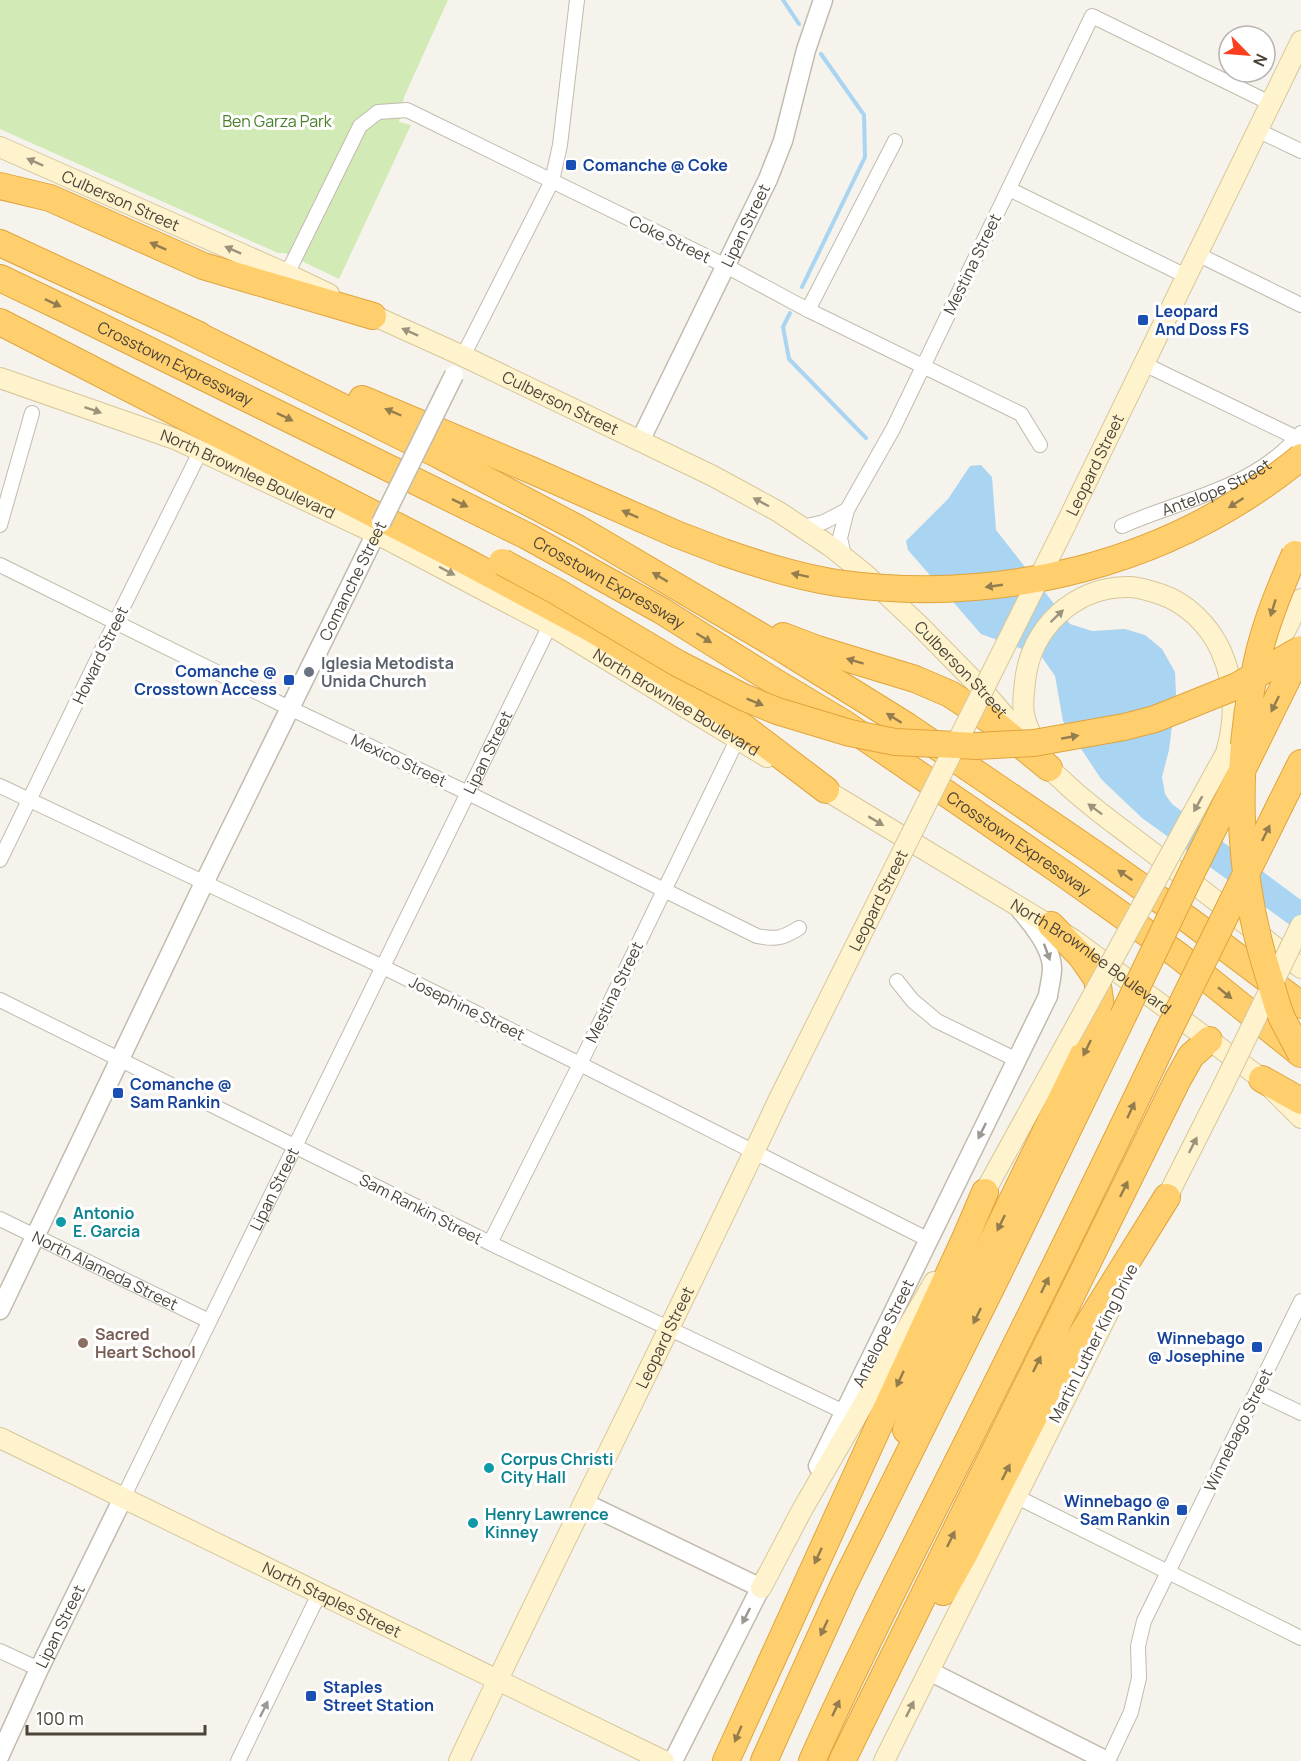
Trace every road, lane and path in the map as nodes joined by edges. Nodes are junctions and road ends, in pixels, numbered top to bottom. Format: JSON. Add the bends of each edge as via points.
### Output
{"nodes":[{"id":1,"x":577,"y":0,"type":"edge"},
{"id":2,"x":823,"y":0,"type":"edge"},
{"id":3,"x":1301,"y":41,"type":"edge"},
{"id":4,"x":1270,"y":103,"type":"junction"},
{"id":5,"x":1257,"y":130,"type":"junction"},
{"id":6,"x":895,"y":141,"type":"dead end"},
{"id":7,"x":0,"y":147,"type":"edge"},
{"id":8,"x":1301,"y":151,"type":"edge"},
{"id":9,"x":552,"y":181,"type":"junction"},
{"id":10,"x":0,"y":186,"type":"edge"},
{"id":11,"x":1009,"y":189,"type":"junction"},
{"id":12,"x":0,"y":243,"type":"edge"},
{"id":13,"x":1197,"y":254,"type":"junction"},
{"id":14,"x":726,"y":266,"type":"junction"},
{"id":15,"x":287,"y":274,"type":"junction"},
{"id":16,"x":1186,"y":276,"type":"junction"},
{"id":17,"x":0,"y":279,"type":"edge"},
{"id":18,"x":1301,"y":305,"type":"edge"},
{"id":19,"x":808,"y":310,"type":"junction"},
{"id":20,"x":373,"y":316,"type":"junction"},
{"id":21,"x":0,"y":322,"type":"edge"},
{"id":22,"x":183,"y":328,"type":"junction"},
{"id":23,"x":66,"y":355,"type":"junction"},
{"id":24,"x":463,"y":356,"type":"junction"},
{"id":25,"x":1144,"y":364,"type":"junction"},
{"id":26,"x":922,"y":366,"type":"junction"},
{"id":27,"x":0,"y":378,"type":"edge"},
{"id":28,"x":32,"y":413,"type":"dead end"},
{"id":29,"x":640,"y":441,"type":"junction"},
{"id":30,"x":1300,"y":443,"type":"edge"},
{"id":31,"x":1040,"y":445,"type":"dead end"},
{"id":32,"x":201,"y":450,"type":"junction"},
{"id":33,"x":7,"y":474,"type":"edge"},
{"id":34,"x":847,"y":510,"type":"junction"},
{"id":35,"x":0,"y":525,"type":"edge"},
{"id":36,"x":1122,"y":526,"type":"dead end"},
{"id":37,"x":803,"y":527,"type":"junction"},
{"id":38,"x":379,"y":529,"type":"junction"},
{"id":39,"x":1301,"y":542,"type":"edge"},
{"id":40,"x":844,"y":556,"type":"junction"},
{"id":41,"x":0,"y":565,"type":"edge"},
{"id":42,"x":1301,"y":599,"type":"edge"},
{"id":43,"x":728,"y":618,"type":"junction"},
{"id":44,"x":115,"y":623,"type":"junction"},
{"id":45,"x":550,"y":626,"type":"junction"},
{"id":46,"x":1301,"y":650,"type":"edge"},
{"id":47,"x":290,"y":709,"type":"junction"},
{"id":48,"x":737,"y":740,"type":"junction"},
{"id":49,"x":1226,"y":753,"type":"junction"},
{"id":50,"x":1301,"y":763,"type":"edge"},
{"id":51,"x":1049,"y":768,"type":"junction"},
{"id":52,"x":1301,"y":779,"type":"edge"},
{"id":53,"x":0,"y":786,"type":"edge"},
{"id":54,"x":826,"y":790,"type":"junction"},
{"id":55,"x":468,"y":792,"type":"junction"},
{"id":56,"x":30,"y":799,"type":"junction"},
{"id":57,"x":1281,"y":802,"type":"junction"},
{"id":58,"x":0,"y":860,"type":"edge"},
{"id":59,"x":204,"y":883,"type":"junction"},
{"id":60,"x":663,"y":890,"type":"junction"},
{"id":61,"x":1015,"y":904,"type":"junction"},
{"id":62,"x":1301,"y":925,"type":"edge"},
{"id":63,"x":1051,"y":926,"type":"junction"},
{"id":64,"x":799,"y":928,"type":"dead end"},
{"id":65,"x":1301,"y":943,"type":"edge"},
{"id":66,"x":383,"y":967,"type":"junction"},
{"id":67,"x":1301,"y":968,"type":"edge"},
{"id":68,"x":897,"y":981,"type":"dead end"},
{"id":69,"x":0,"y":1000,"type":"edge"},
{"id":70,"x":1301,"y":1005,"type":"edge"},
{"id":71,"x":1259,"y":1012,"type":"junction"},
{"id":72,"x":1209,"y":1040,"type":"junction"},
{"id":73,"x":1301,"y":1054,"type":"edge"},
{"id":74,"x":120,"y":1059,"type":"junction"},
{"id":75,"x":1017,"y":1060,"type":"junction"},
{"id":76,"x":580,"y":1064,"type":"junction"},
{"id":77,"x":1262,"y":1079,"type":"junction"},
{"id":78,"x":1301,"y":1101,"type":"edge"},
{"id":79,"x":1301,"y":1118,"type":"edge"},
{"id":80,"x":295,"y":1146,"type":"junction"},
{"id":81,"x":754,"y":1153,"type":"junction"},
{"id":82,"x":985,"y":1192,"type":"junction"},
{"id":83,"x":1167,"y":1197,"type":"junction"},
{"id":84,"x":0,"y":1219,"type":"edge"},
{"id":85,"x":35,"y":1236,"type":"junction"},
{"id":86,"x":929,"y":1240,"type":"junction"},
{"id":87,"x":490,"y":1243,"type":"junction"},
{"id":88,"x":1301,"y":1301,"type":"edge"},
{"id":89,"x":0,"y":1310,"type":"edge"},
{"id":90,"x":210,"y":1321,"type":"junction"},
{"id":91,"x":670,"y":1329,"type":"junction"},
{"id":92,"x":1257,"y":1392,"type":"junction"},
{"id":93,"x":844,"y":1412,"type":"junction"},
{"id":94,"x":1301,"y":1413,"type":"edge"},
{"id":95,"x":0,"y":1438,"type":"edge"},
{"id":96,"x":1015,"y":1496,"type":"junction"},
{"id":97,"x":123,"y":1498,"type":"junction"},
{"id":98,"x":585,"y":1503,"type":"junction"},
{"id":99,"x":867,"y":1538,"type":"junction"},
{"id":100,"x":1167,"y":1572,"type":"junction"},
{"id":101,"x":761,"y":1588,"type":"junction"},
{"id":102,"x":319,"y":1594,"type":"junction"},
{"id":103,"x":1301,"y":1638,"type":"edge"},
{"id":104,"x":0,"y":1651,"type":"edge"},
{"id":105,"x":39,"y":1669,"type":"junction"},
{"id":106,"x":929,"y":1671,"type":"junction"},
{"id":107,"x":498,"y":1679,"type":"junction"},
{"id":108,"x":0,"y":1755,"type":"edge"},
{"id":109,"x":238,"y":1761,"type":"edge"},
{"id":110,"x":459,"y":1761,"type":"edge"},
{"id":111,"x":664,"y":1761,"type":"edge"},
{"id":112,"x":673,"y":1761,"type":"edge"},
{"id":113,"x":726,"y":1761,"type":"edge"},
{"id":114,"x":764,"y":1761,"type":"edge"},
{"id":115,"x":812,"y":1761,"type":"edge"},
{"id":116,"x":843,"y":1761,"type":"edge"},
{"id":117,"x":884,"y":1761,"type":"edge"},
{"id":118,"x":1108,"y":1761,"type":"edge"}],
"edges":[{"from":1,"to":9,"type":"street","name":"Comanche Street"},
{"from":2,"to":14,"type":"street","name":"Lipan Street","via":[[783,141]]},
{"from":3,"to":4,"type":"main road","name":"Leopard Street"},
{"from":4,"to":5,"type":"main road","name":"Leopard Street"},
{"from":4,"to":11,"type":"street","name":"Mestina Street","via":[[1092,16]]},
{"from":5,"to":8,"type":"street"},
{"from":5,"to":13,"type":"main road","name":"Leopard Street"},
{"from":6,"to":19,"type":"street"},
{"from":15,"to":7,"type":"main road","name":"Culberson Street","one_way":true},
{"from":9,"to":14,"type":"street","name":"Coke Street"},
{"from":9,"to":15,"type":"street","name":"Coke Street","via":[[407,110],[378,112],[360,126]]},
{"from":9,"to":24,"type":"street","name":"Comanche Street"},
{"from":20,"to":10,"type":"highway","one_way":true,"via":[[203,266],[50,198]]},
{"from":11,"to":16,"type":"street"},
{"from":11,"to":26,"type":"street","name":"Mestina Street"},
{"from":12,"to":22,"type":"highway"},
{"from":13,"to":16,"type":"main road","name":"Leopard Street"},
{"from":13,"to":18,"type":"street"},
{"from":14,"to":19,"type":"street","name":"Coke Street"},
{"from":14,"to":29,"type":"street","name":"Lipan Street"},
{"from":15,"to":20,"type":"main road","name":"Culberson Street"},
{"from":16,"to":25,"type":"main road","name":"Leopard Street"},
{"from":17,"to":73,"type":"highway","name":"Crosstown Expressway","one_way":true,"via":[[527,536],[662,612],[845,724],[1179,956]]},
{"from":19,"to":26,"type":"street","name":"Coke Street"},
{"from":24,"to":20,"type":"main road","name":"Culberson Street","one_way":true},
{"from":21,"to":23,"type":"highway"},
{"from":30,"to":22,"type":"highway","one_way":true,"bridge":true,"via":[[1281,474],[1228,509],[1151,546],[1069,573],[988,587],[941,590],[836,583],[763,566],[676,534],[300,373]]},
{"from":43,"to":22,"type":"highway","name":"Crosstown Expressway","one_way":true,"via":[[569,524]]},
{"from":23,"to":46,"type":"highway","one_way":true,"bridge":true,"via":[[502,562],[676,663],[743,697],[850,733],[895,742],[977,746],[1034,743],[1124,727],[1155,719],[1237,686]]},
{"from":23,"to":54,"type":"highway","via":[[592,629],[698,692]]},
{"from":24,"to":29,"type":"main road","name":"Culberson Street"},
{"from":24,"to":38,"type":"street","name":"Comanche Street","bridge":true},
{"from":25,"to":30,"type":"street"},
{"from":25,"to":81,"type":"main road","name":"Leopard Street","bridge":true},
{"from":26,"to":31,"type":"street","name":"Coke Street","via":[[1021,414]]},
{"from":26,"to":34,"type":"street","name":"Mestina Street"},
{"from":27,"to":32,"type":"main road","name":"North Brownlee Boulevard","one_way":true},
{"from":28,"to":33,"type":"street"},
{"from":37,"to":29,"type":"main road","name":"Culberson Street","one_way":true,"via":[[732,486]]},
{"from":30,"to":36,"type":"street","name":"Antelope Street","via":[[1231,486]]},
{"from":32,"to":38,"type":"main road","name":"North Brownlee Boulevard"},
{"from":32,"to":44,"type":"street","name":"Howard Street"},
{"from":33,"to":35,"type":"street"},
{"from":34,"to":37,"type":"street"},
{"from":34,"to":40,"type":"street","name":"Mestina Street","via":[[840,538]]},
{"from":37,"to":40,"type":"main road","name":"Culberson Street"},
{"from":38,"to":45,"type":"main road","name":"North Brownlee Boulevard","one_way":true},
{"from":38,"to":47,"type":"street","name":"Comanche Street"},
{"from":39,"to":73,"type":"highway","one_way":true,"bridge":true,"via":[[1276,599],[1257,659],[1244,735],[1241,820],[1248,894],[1258,943],[1282,1017]]},
{"from":40,"to":51,"type":"main road","name":"Culberson Street","via":[[979,686]]},
{"from":41,"to":44,"type":"street","name":"Mexico Street"},
{"from":42,"to":49,"type":"main road"},
{"from":51,"to":43,"type":"highway","one_way":true,"via":[[993,722],[950,694]]},
{"from":70,"to":43,"type":"highway","name":"Crosstown Expressway","one_way":true,"via":[[1190,921],[907,726]]},
{"from":44,"to":47,"type":"street","name":"Mexico Street"},
{"from":44,"to":56,"type":"street","name":"Howard Street"},
{"from":45,"to":48,"type":"main road","name":"North Brownlee Boulevard"},
{"from":45,"to":55,"type":"street","name":"Lipan Street"},
{"from":46,"to":99,"type":"highway","one_way":true,"bridge":true},
{"from":47,"to":55,"type":"street","name":"Mexico Street"},
{"from":47,"to":59,"type":"street","name":"Comanche Street"},
{"from":48,"to":54,"type":"main road","name":"North Brownlee Boulevard"},
{"from":48,"to":60,"type":"street","name":"Mestina Street"},
{"from":51,"to":49,"type":"main road","one_way":true,"via":[[1024,715],[1027,665],[1033,649],[1046,627],[1079,599],[1097,591],[1129,587],[1169,597],[1197,616],[1209,631],[1230,674],[1234,704]]},
{"from":49,"to":82,"type":"main road","one_way":true,"bridge":true},
{"from":50,"to":57,"type":"highway"},
{"from":67,"to":51,"type":"main road","one_way":true,"via":[[1084,801]]},
{"from":52,"to":57,"type":"highway"},
{"from":53,"to":56,"type":"street","name":"Josephine Street"},
{"from":54,"to":61,"type":"main road","name":"North Brownlee Boulevard","one_way":true},
{"from":55,"to":60,"type":"street","name":"Mexico Street"},
{"from":55,"to":66,"type":"street","name":"Lipan Street"},
{"from":56,"to":58,"type":"street","name":"Howard Street"},
{"from":56,"to":59,"type":"street","name":"Josephine Street"},
{"from":115,"to":57,"type":"highway","one_way":true,"bridge":true,"via":[[896,1581]]},
{"from":59,"to":66,"type":"street","name":"Josephine Street"},
{"from":59,"to":74,"type":"street","name":"Comanche Street"},
{"from":60,"to":64,"type":"street","name":"Mexico Street","via":[[758,936],[783,937]]},
{"from":60,"to":76,"type":"street","name":"Mestina Street"},
{"from":61,"to":63,"type":"main road","name":"North Brownlee Boulevard"},
{"from":61,"to":75,"type":"street","name":"Antelope Street","one_way":true,"via":[[1035,927],[1052,966],[1048,996]]},
{"from":62,"to":71,"type":"main road","name":"Martin Luther King Drive","bridge":true},
{"from":63,"to":72,"type":"main road","name":"North Brownlee Boulevard"},
{"from":63,"to":99,"type":"highway","one_way":true,"via":[[1097,979],[1101,1007],[1094,1032],[919,1392]]},
{"from":65,"to":71,"type":"main road","bridge":true},
{"from":66,"to":76,"type":"street","name":"Josephine Street"},
{"from":66,"to":80,"type":"street","name":"Lipan Street"},
{"from":68,"to":75,"type":"street","via":[[937,1021]]},
{"from":69,"to":74,"type":"street","name":"Sam Rankin Street"},
{"from":83,"to":71,"type":"main road","name":"Martin Luther King Drive","one_way":true,"bridge":true},
{"from":72,"to":77,"type":"main road","name":"North Brownlee Boulevard"},
{"from":116,"to":72,"type":"highway","one_way":true,"via":[[1178,1079],[1191,1056]]},
{"from":74,"to":80,"type":"street","name":"Sam Rankin Street"},
{"from":74,"to":85,"type":"street","name":"Comanche Street"},
{"from":75,"to":86,"type":"street","name":"Antelope Street","one_way":true},
{"from":76,"to":81,"type":"street","name":"Josephine Street"},
{"from":76,"to":87,"type":"street","name":"Mestina Street"},
{"from":77,"to":78,"type":"highway"},
{"from":77,"to":79,"type":"main road","name":"North Brownlee Boulevard"},
{"from":80,"to":87,"type":"street","name":"Sam Rankin Street"},
{"from":80,"to":90,"type":"street","name":"Lipan Street"},
{"from":81,"to":86,"type":"street","name":"Josephine Street"},
{"from":81,"to":91,"type":"main road","name":"Leopard Street"},
{"from":82,"to":101,"type":"main road"},
{"from":82,"to":113,"type":"highway","one_way":true},
{"from":83,"to":96,"type":"main road","name":"Martin Luther King Drive"},
{"from":116,"to":83,"type":"highway","one_way":true,"via":[[965,1553],[1049,1387]]},
{"from":84,"to":85,"type":"street","name":"North Alameda Street"},
{"from":85,"to":89,"type":"street","name":"Comanche Street"},
{"from":85,"to":90,"type":"street","name":"North Alameda Street"},
{"from":86,"to":93,"type":"street","name":"Antelope Street"},
{"from":87,"to":91,"type":"street","name":"Sam Rankin Street"},
{"from":88,"to":92,"type":"street","name":"Winnebago Street"},
{"from":90,"to":97,"type":"street","name":"Lipan Street"},
{"from":91,"to":93,"type":"street","name":"Sam Rankin Street"},
{"from":91,"to":98,"type":"main road","name":"Leopard Street"},
{"from":92,"to":94,"type":"street"},
{"from":92,"to":100,"type":"street","name":"Winnebago Street"},
{"from":93,"to":101,"type":"street","name":"Antelope Street"},
{"from":95,"to":97,"type":"main road","name":"North Staples Street"},
{"from":96,"to":100,"type":"street"},
{"from":96,"to":106,"type":"main road","name":"Martin Luther King Drive"},
{"from":97,"to":102,"type":"main road","name":"North Staples Street"},
{"from":97,"to":105,"type":"street","name":"Lipan Street"},
{"from":98,"to":101,"type":"street"},
{"from":98,"to":107,"type":"main road","name":"Leopard Street"},
{"from":99,"to":114,"type":"highway","one_way":true},
{"from":100,"to":103,"type":"street"},
{"from":100,"to":118,"type":"street","name":"Winnebago Street","via":[[1144,1621],[1138,1646],[1139,1678],[1131,1712]]},
{"from":101,"to":112,"type":"street","name":"Antelope Street","one_way":true},
{"from":102,"to":107,"type":"main road","name":"North Staples Street"},
{"from":109,"to":102,"type":"street","one_way":true},
{"from":104,"to":105,"type":"street"},
{"from":105,"to":108,"type":"street","name":"Lipan Street"},
{"from":117,"to":106,"type":"main road","name":"Martin Luther King Drive","one_way":true},
{"from":106,"to":118,"type":"street"},
{"from":107,"to":110,"type":"main road","name":"Leopard Street"},
{"from":107,"to":111,"type":"main road","name":"North Staples Street"}]}
